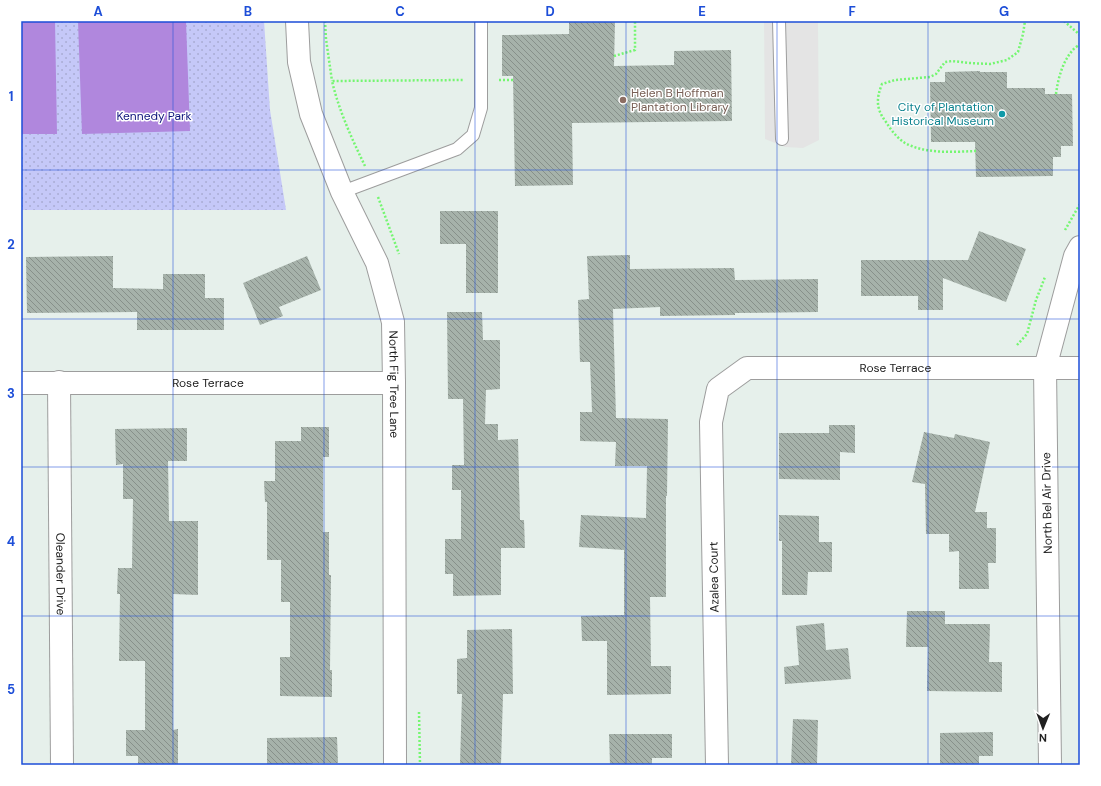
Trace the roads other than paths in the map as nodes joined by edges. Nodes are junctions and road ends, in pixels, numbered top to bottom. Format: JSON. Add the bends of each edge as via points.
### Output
{"nodes":[{"id":1,"x":297,"y":21,"type":"edge"},
{"id":2,"x":481,"y":21,"type":"edge"},
{"id":3,"x":778,"y":21,"type":"edge"},
{"id":4,"x":782,"y":139,"type":"dead end"},
{"id":5,"x":342,"y":192,"type":"junction"},
{"id":6,"x":1080,"y":247,"type":"edge"},
{"id":7,"x":1045,"y":368,"type":"junction"},
{"id":8,"x":1080,"y":368,"type":"edge"},
{"id":9,"x":59,"y":382,"type":"junction"},
{"id":10,"x":21,"y":383,"type":"edge"},
{"id":11,"x":394,"y":383,"type":"junction"},
{"id":12,"x":718,"y":389,"type":"joint"},
{"id":13,"x":62,"y":765,"type":"edge"},
{"id":14,"x":395,"y":765,"type":"edge"},
{"id":15,"x":717,"y":765,"type":"edge"},
{"id":16,"x":1050,"y":765,"type":"edge"}],
"edges":[{"from":1,"to":5,"type":"street","name":"North Fig Tree Lane","via":[[299,62],[311,114]]},
{"from":2,"to":5,"type":"lane","via":[[481,108],[473,135],[457,149]]},
{"from":3,"to":4,"type":"lane"},
{"from":5,"to":11,"type":"street","name":"North Fig Tree Lane","via":[[377,263],[392,322]]},
{"from":6,"to":7,"type":"street","name":"North Bel Air Drive","via":[[1075,256]]},
{"from":7,"to":8,"type":"street","name":"Rose Terrace"},
{"from":7,"to":12,"type":"street","name":"Rose Terrace","via":[[747,368]]},
{"from":7,"to":16,"type":"street","name":"North Bel Air Drive"},
{"from":9,"to":10,"type":"street","name":"Rose Terrace"},
{"from":9,"to":11,"type":"street","name":"Rose Terrace"},
{"from":9,"to":13,"type":"street","name":"Oleander Drive"},
{"from":11,"to":14,"type":"street","name":"North Fig Tree Lane"},
{"from":12,"to":15,"type":"street","name":"Azalea Court","via":[[711,422]]}]}
